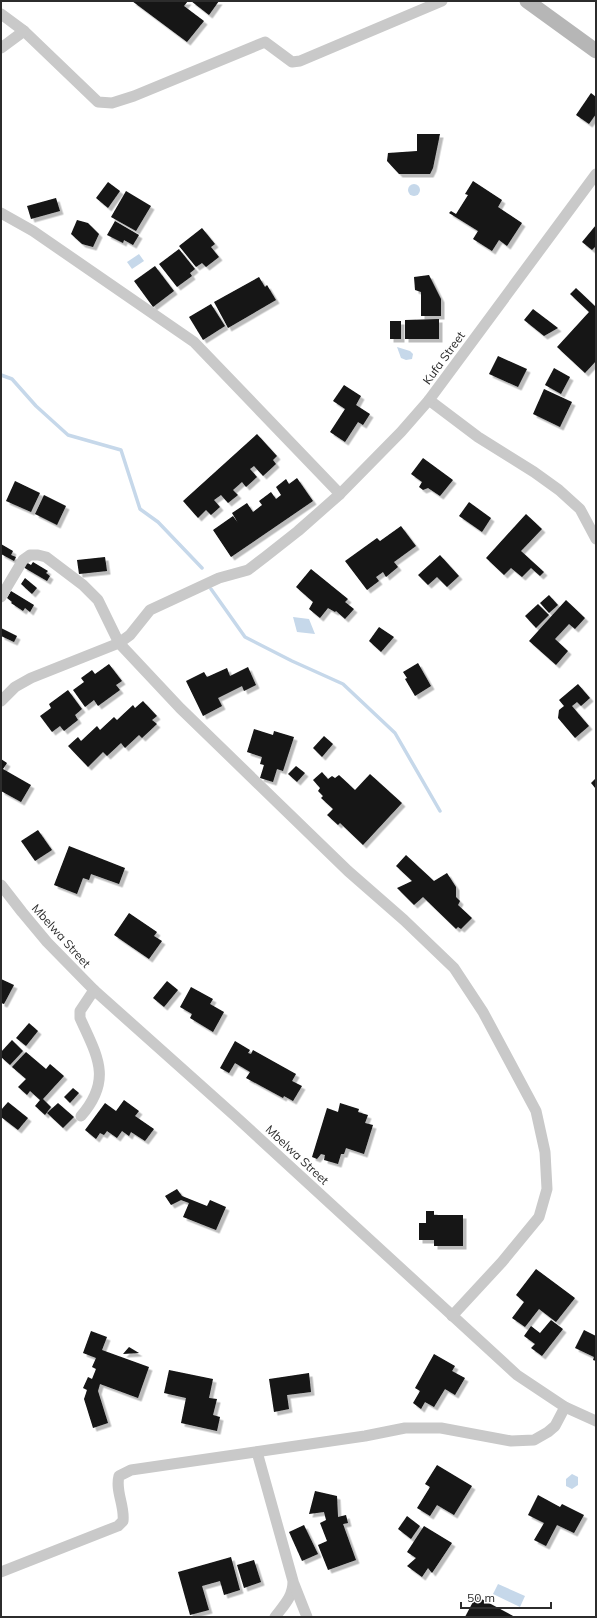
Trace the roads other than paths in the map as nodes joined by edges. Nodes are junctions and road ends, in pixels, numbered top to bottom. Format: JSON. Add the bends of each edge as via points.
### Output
{"nodes":[{"id":1,"x":442,"y":1,"type":"edge"},
{"id":2,"x":527,"y":1,"type":"edge"},
{"id":3,"x":1,"y":14,"type":"edge"},
{"id":4,"x":24,"y":31,"type":"junction"},
{"id":5,"x":1,"y":48,"type":"edge"},
{"id":6,"x":596,"y":51,"type":"edge"},
{"id":7,"x":596,"y":174,"type":"edge"},
{"id":8,"x":1,"y":213,"type":"edge"},
{"id":9,"x":429,"y":400,"type":"junction"},
{"id":10,"x":340,"y":494,"type":"junction"},
{"id":11,"x":596,"y":539,"type":"edge"},
{"id":12,"x":1,"y":597,"type":"edge"},
{"id":13,"x":119,"y":643,"type":"junction"},
{"id":14,"x":1,"y":701,"type":"edge"},
{"id":15,"x":1,"y":886,"type":"edge"},
{"id":16,"x":94,"y":990,"type":"junction"},
{"id":17,"x":81,"y":1116,"type":"dead end"},
{"id":18,"x":452,"y":1316,"type":"junction"},
{"id":19,"x":565,"y":1407,"type":"junction"},
{"id":20,"x":596,"y":1421,"type":"edge"},
{"id":21,"x":257,"y":1452,"type":"junction"},
{"id":22,"x":1,"y":1572,"type":"edge"},
{"id":23,"x":293,"y":1581,"type":"junction"},
{"id":24,"x":275,"y":1617,"type":"edge"},
{"id":25,"x":307,"y":1617,"type":"edge"}],
"edges":[{"from":1,"to":4,"type":"street","via":[[300,61],[292,62],[265,42],[112,103],[98,102]]},
{"from":2,"to":6,"type":"street"},
{"from":3,"to":4,"type":"street"},
{"from":4,"to":5,"type":"street"},
{"from":7,"to":9,"type":"street","name":"Kufa Street"},
{"from":8,"to":10,"type":"street","via":[[33,231],[194,342]]},
{"from":9,"to":10,"type":"street"},
{"from":9,"to":11,"type":"street","name":"Kufa Street","via":[[478,437],[559,490],[580,509]]},
{"from":10,"to":13,"type":"street","via":[[248,570],[219,578],[150,610],[130,635]]},
{"from":12,"to":13,"type":"street","via":[[23,560],[30,555],[46,557],[83,585],[98,600]]},
{"from":13,"to":14,"type":"street","via":[[31,678],[15,687]]},
{"from":13,"to":18,"type":"street","via":[[218,746],[454,968],[483,1012],[536,1111],[545,1152],[547,1189],[539,1217]]},
{"from":15,"to":16,"type":"street","name":"Mbelwa Street","via":[[47,942]]},
{"from":16,"to":17,"type":"street","via":[[80,1011],[80,1018],[99,1060],[100,1076],[98,1089]]},
{"from":16,"to":18,"type":"street","name":"Mbelwa Street"},
{"from":18,"to":19,"type":"street","name":"Mbelwa Street","via":[[517,1375]]},
{"from":19,"to":20,"type":"street","name":"Mbelwa Street"},
{"from":19,"to":21,"type":"street","via":[[554,1426],[534,1440],[511,1441],[441,1428],[405,1428]]},
{"from":21,"to":22,"type":"street","via":[[131,1470],[119,1476],[117,1484],[124,1514],[123,1521],[118,1526]]},
{"from":21,"to":23,"type":"street"},
{"from":23,"to":24,"type":"street","via":[[291,1596]]},
{"from":23,"to":25,"type":"street"}]}
